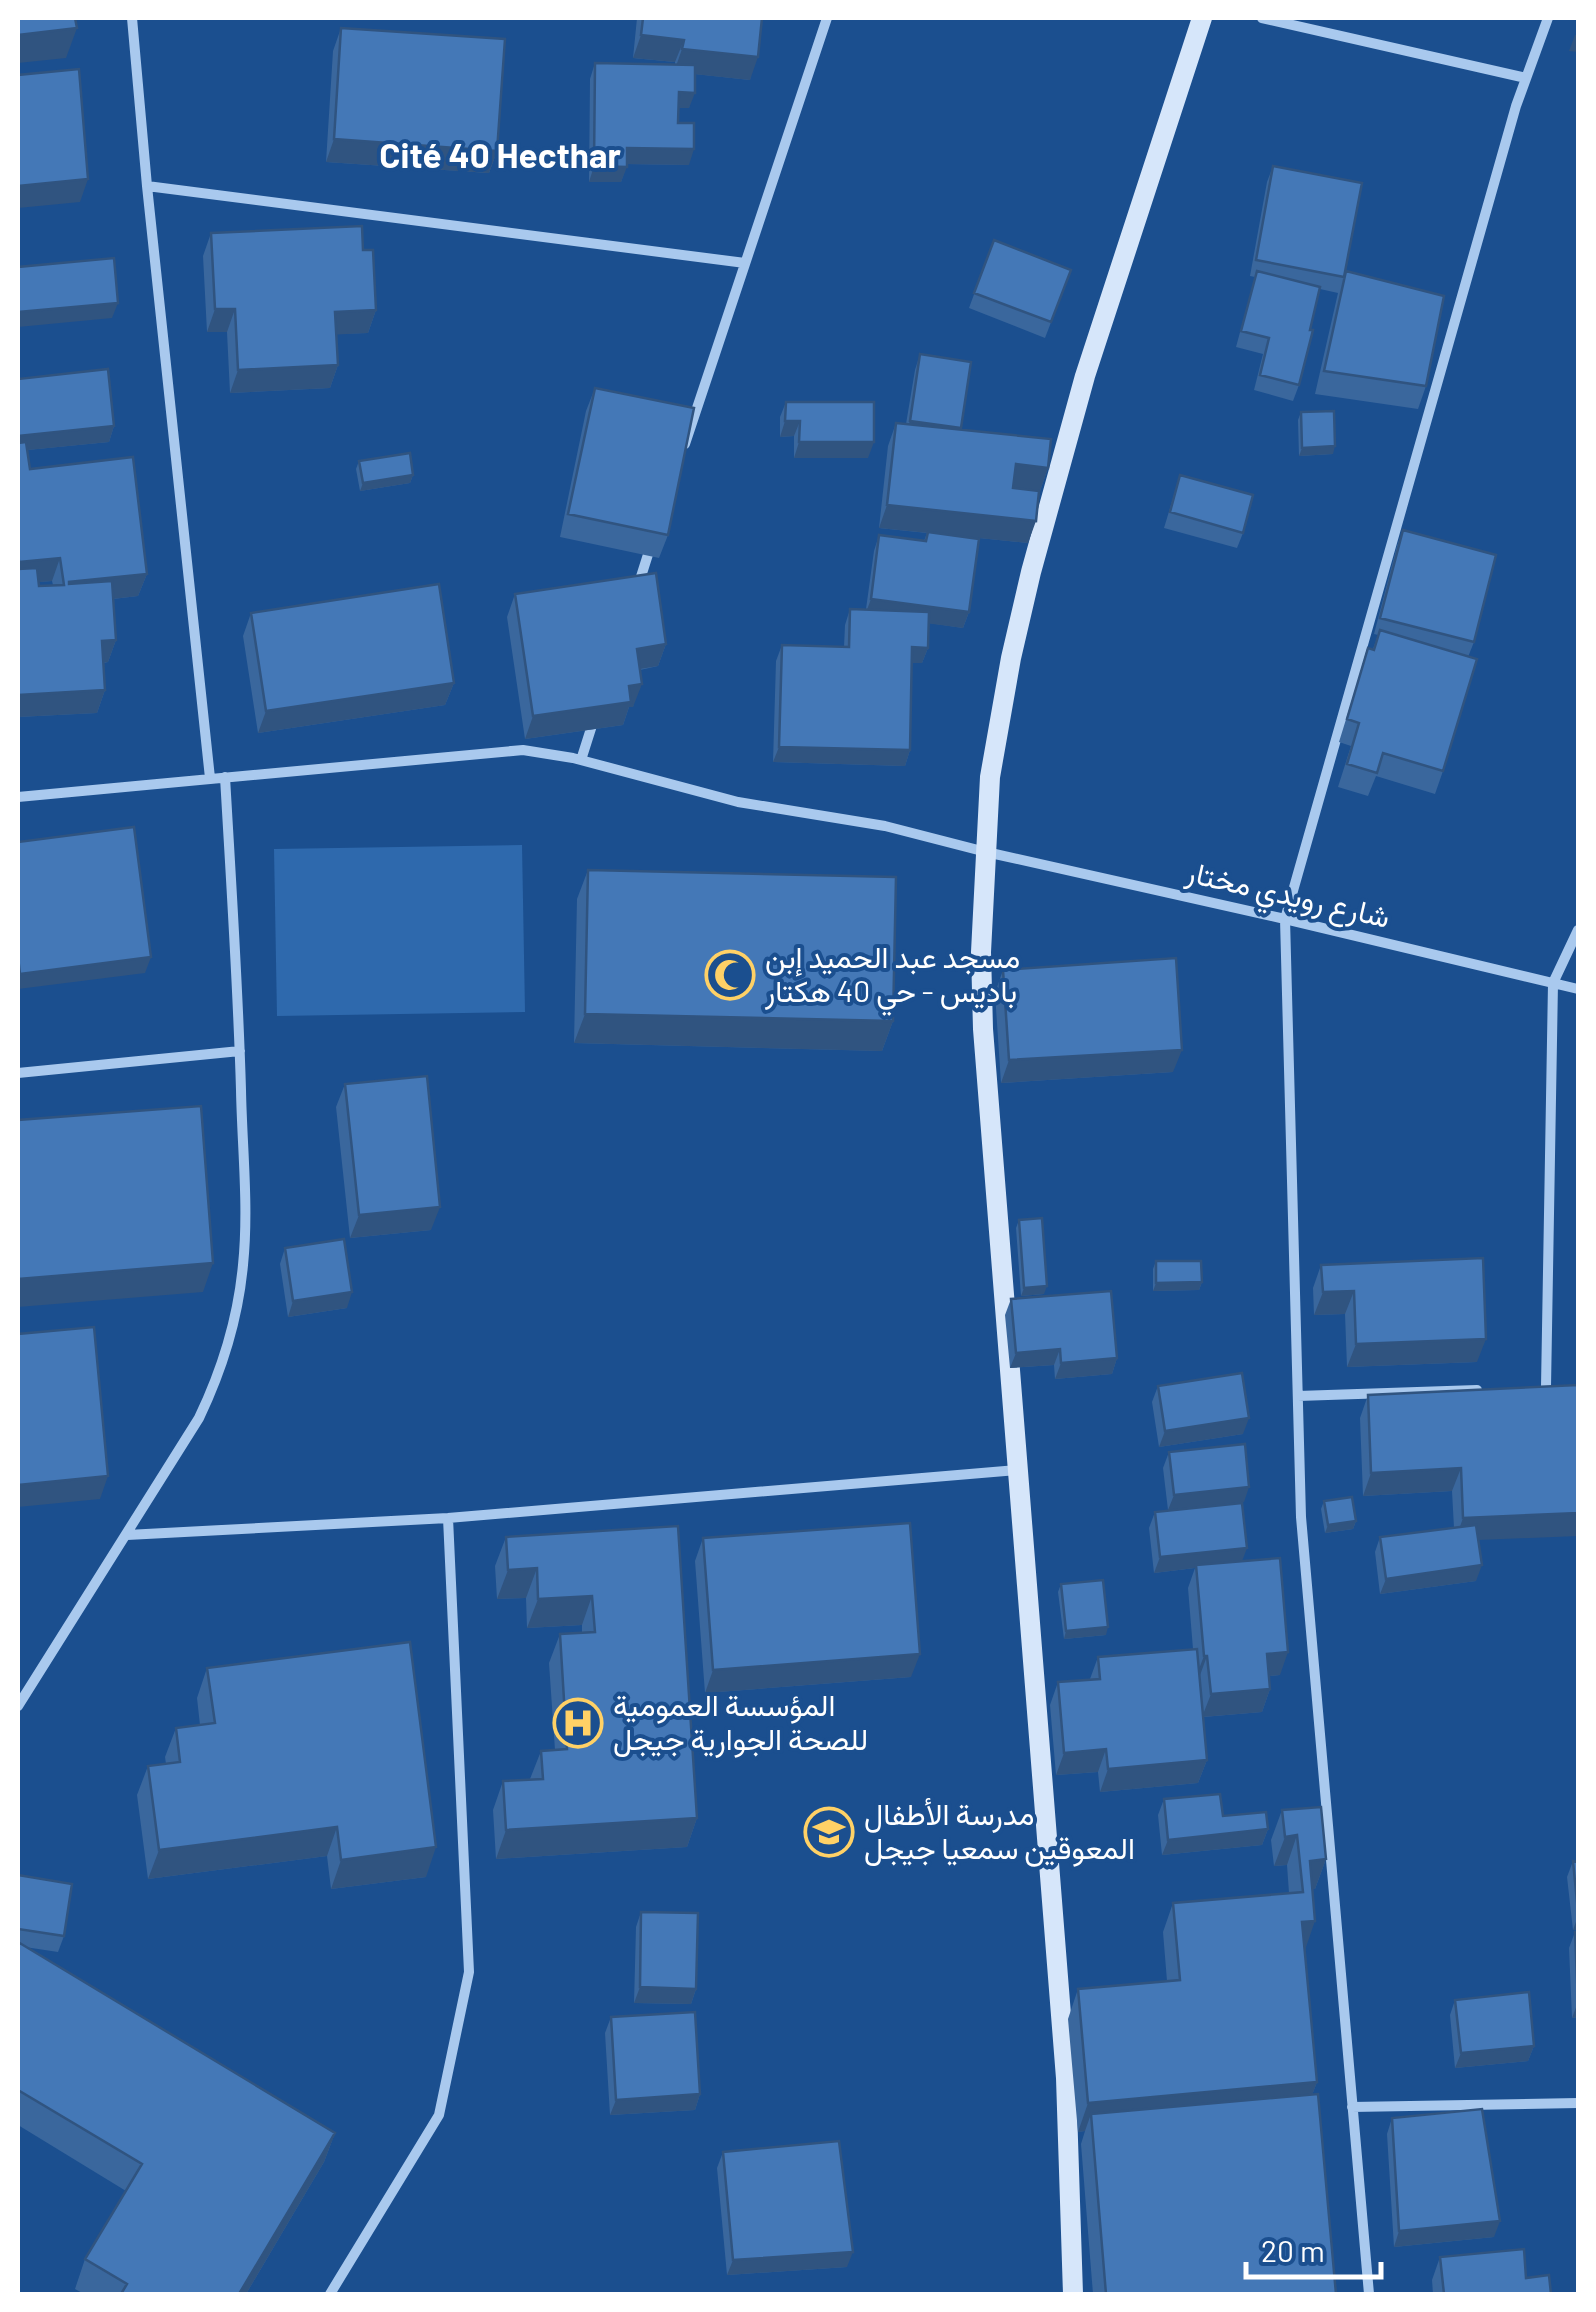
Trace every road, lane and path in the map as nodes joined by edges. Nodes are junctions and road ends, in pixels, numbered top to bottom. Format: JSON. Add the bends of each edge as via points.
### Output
{"nodes":[{"id":1,"x":132,"y":18,"type":"edge"},
{"id":2,"x":826,"y":18,"type":"edge"},
{"id":3,"x":1202,"y":18,"type":"edge"},
{"id":4,"x":1262,"y":18,"type":"edge"},
{"id":5,"x":1548,"y":18,"type":"edge"},
{"id":6,"x":1526,"y":78,"type":"junction"},
{"id":7,"x":147,"y":186,"type":"junction"},
{"id":8,"x":745,"y":262,"type":"junction"},
{"id":9,"x":684,"y":447,"type":"edge"},
{"id":10,"x":654,"y":539,"type":"edge"},
{"id":11,"x":635,"y":594,"type":"edge"},
{"id":12,"x":599,"y":704,"type":"edge"},
{"id":13,"x":580,"y":760,"type":"junction"},
{"id":14,"x":225,"y":777,"type":"junction"},
{"id":15,"x":210,"y":778,"type":"junction"},
{"id":16,"x":18,"y":797,"type":"edge"},
{"id":17,"x":986,"y":852,"type":"junction"},
{"id":18,"x":1285,"y":918,"type":"junction"},
{"id":19,"x":1578,"y":930,"type":"edge"},
{"id":20,"x":1554,"y":984,"type":"junction"},
{"id":21,"x":1578,"y":989,"type":"edge"},
{"id":22,"x":240,"y":1050,"type":"junction"},
{"id":23,"x":18,"y":1073,"type":"edge"},
{"id":24,"x":1562,"y":1387,"type":"edge"},
{"id":25,"x":1527,"y":1388,"type":"edge"},
{"id":26,"x":1546,"y":1388,"type":"junction"},
{"id":27,"x":1489,"y":1390,"type":"edge"},
{"id":28,"x":1298,"y":1396,"type":"junction"},
{"id":29,"x":1017,"y":1470,"type":"junction"},
{"id":30,"x":448,"y":1518,"type":"junction"},
{"id":31,"x":127,"y":1536,"type":"junction"},
{"id":32,"x":18,"y":1706,"type":"edge"},
{"id":33,"x":1578,"y":2103,"type":"edge"},
{"id":34,"x":1352,"y":2107,"type":"junction"},
{"id":35,"x":330,"y":2294,"type":"edge"},
{"id":36,"x":1073,"y":2294,"type":"edge"},
{"id":37,"x":1370,"y":2294,"type":"edge"}],
"edges":[{"from":1,"to":7,"type":"street"},
{"from":2,"to":8,"type":"street"},
{"from":3,"to":17,"type":"main road","via":[[1085,376],[1031,572],[1000,714]]},
{"from":4,"to":6,"type":"street"},
{"from":5,"to":6,"type":"street"},
{"from":6,"to":18,"type":"street"},
{"from":7,"to":8,"type":"street"},
{"from":7,"to":15,"type":"street"},
{"from":8,"to":9,"type":"street"},
{"from":10,"to":11,"type":"street"},
{"from":12,"to":13,"type":"street"},
{"from":13,"to":14,"type":"street","name":"شارع رويدي مختار","via":[[523,750]]},
{"from":13,"to":17,"type":"street","name":"شارع رويدي مختار","via":[[738,802],[884,826]]},
{"from":14,"to":15,"type":"street","name":"شارع رويدي مختار"},
{"from":14,"to":22,"type":"street"},
{"from":15,"to":16,"type":"street","name":"شارع رويدي مختار"},
{"from":17,"to":18,"type":"street","name":"شارع رويدي مختار"},
{"from":17,"to":29,"type":"main road","via":[[982,1029]]},
{"from":18,"to":20,"type":"street","name":"شارع رويدي مختار"},
{"from":18,"to":28,"type":"street"},
{"from":19,"to":20,"type":"street"},
{"from":20,"to":21,"type":"street","name":"شارع رويدي مختار"},
{"from":20,"to":26,"type":"street"},
{"from":22,"to":23,"type":"street"},
{"from":22,"to":31,"type":"street","via":[[244,1232],[232,1330],[199,1418]]},
{"from":24,"to":26,"type":"street"},
{"from":25,"to":26,"type":"street"},
{"from":27,"to":28,"type":"street"},
{"from":28,"to":34,"type":"street","via":[[1301,1517]]},
{"from":29,"to":30,"type":"street"},
{"from":29,"to":36,"type":"main road","via":[[1066,2078]]},
{"from":30,"to":31,"type":"street"},
{"from":30,"to":35,"type":"street","via":[[469,1972],[439,2115]]},
{"from":31,"to":32,"type":"street"},
{"from":33,"to":34,"type":"street"},
{"from":34,"to":37,"type":"street"}]}
